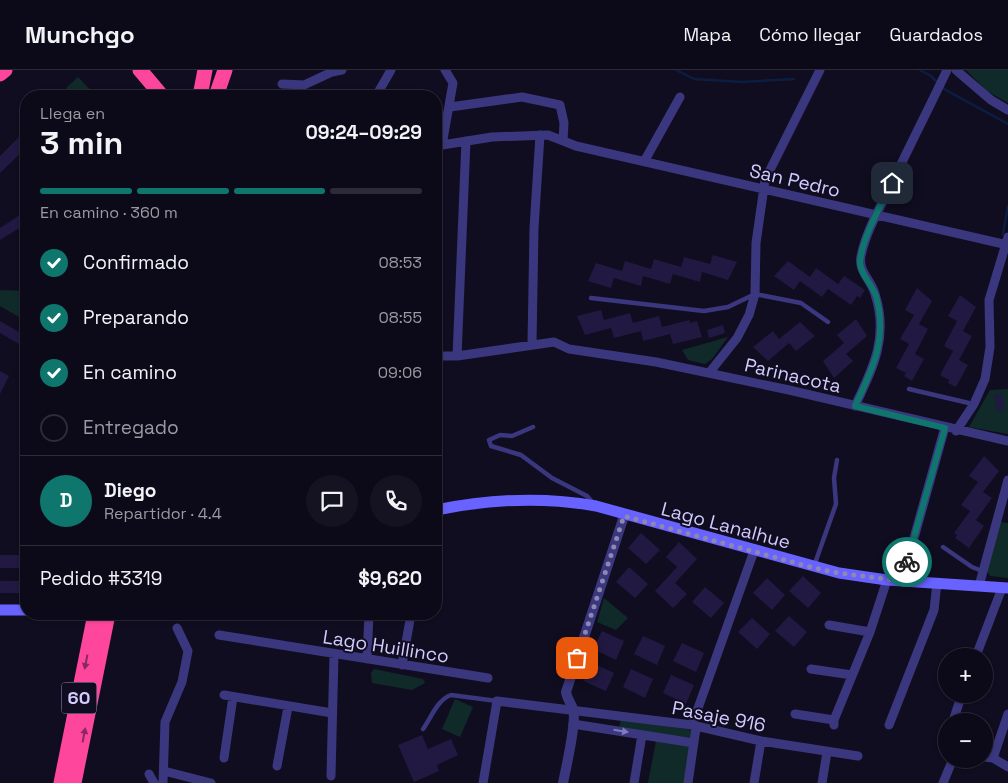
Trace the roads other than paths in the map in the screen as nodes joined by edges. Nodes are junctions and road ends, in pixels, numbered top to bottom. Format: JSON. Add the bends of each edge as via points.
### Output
{"nodes":[{"id":1,"x":5,"y":70,"type":"edge"},
{"id":2,"x":140,"y":70,"type":"edge"},
{"id":3,"x":204,"y":70,"type":"edge"},
{"id":4,"x":220,"y":70,"type":"edge"},
{"id":5,"x":224,"y":70,"type":"edge"},
{"id":6,"x":342,"y":70,"type":"edge"},
{"id":7,"x":391,"y":70,"type":"edge"},
{"id":8,"x":445,"y":70,"type":"edge"},
{"id":9,"x":820,"y":70,"type":"edge"},
{"id":10,"x":947,"y":70,"type":"edge"},
{"id":11,"x":956,"y":70,"type":"edge"},
{"id":12,"x":0,"y":74,"type":"edge"},
{"id":13,"x":282,"y":84,"type":"dead end"},
{"id":14,"x":157,"y":90,"type":"edge"},
{"id":15,"x":201,"y":90,"type":"edge"},
{"id":16,"x":217,"y":90,"type":"edge"},
{"id":17,"x":218,"y":90,"type":"edge"},
{"id":18,"x":379,"y":90,"type":"edge"},
{"id":19,"x":680,"y":97,"type":"dead end"},
{"id":20,"x":450,"y":106,"type":"junction"},
{"id":21,"x":1008,"y":110,"type":"edge"},
{"id":22,"x":442,"y":134,"type":"edge"},
{"id":23,"x":540,"y":135,"type":"junction"},
{"id":24,"x":466,"y":141,"type":"junction"},
{"id":25,"x":563,"y":141,"type":"junction"},
{"id":26,"x":442,"y":145,"type":"edge"},
{"id":27,"x":645,"y":160,"type":"junction"},
{"id":28,"x":763,"y":190,"type":"junction"},
{"id":29,"x":876,"y":216,"type":"junction"},
{"id":30,"x":1007,"y":242,"type":"edge"},
{"id":31,"x":755,"y":294,"type":"junction"},
{"id":32,"x":590,"y":298,"type":"dead end"},
{"id":33,"x":828,"y":322,"type":"dead end"},
{"id":34,"x":532,"y":344,"type":"junction"},
{"id":35,"x":442,"y":356,"type":"edge"},
{"id":36,"x":456,"y":356,"type":"junction"},
{"id":37,"x":709,"y":373,"type":"junction"},
{"id":38,"x":909,"y":389,"type":"dead end"},
{"id":39,"x":974,"y":404,"type":"junction"},
{"id":40,"x":855,"y":406,"type":"junction"},
{"id":41,"x":533,"y":427,"type":"dead end"},
{"id":42,"x":945,"y":428,"type":"junction"},
{"id":43,"x":956,"y":431,"type":"junction"},
{"id":44,"x":1008,"y":441,"type":"edge"},
{"id":45,"x":837,"y":460,"type":"dead end"},
{"id":46,"x":1008,"y":480,"type":"edge"},
{"id":47,"x":596,"y":506,"type":"junction"},
{"id":48,"x":442,"y":509,"type":"edge"},
{"id":49,"x":624,"y":516,"type":"junction"},
{"id":50,"x":943,"y":547,"type":"dead end"},
{"id":51,"x":754,"y":551,"type":"junction"},
{"id":52,"x":814,"y":568,"type":"junction"},
{"id":53,"x":983,"y":571,"type":"junction"},
{"id":54,"x":886,"y":580,"type":"junction"},
{"id":55,"x":902,"y":581,"type":"junction"},
{"id":56,"x":938,"y":583,"type":"junction"},
{"id":57,"x":978,"y":586,"type":"junction"},
{"id":58,"x":1005,"y":588,"type":"edge"},
{"id":59,"x":0,"y":610,"type":"edge"},
{"id":60,"x":20,"y":610,"type":"edge"},
{"id":61,"x":94,"y":620,"type":"edge"},
{"id":62,"x":107,"y":620,"type":"edge"},
{"id":63,"x":368,"y":620,"type":"edge"},
{"id":64,"x":410,"y":620,"type":"edge"},
{"id":65,"x":829,"y":625,"type":"dead end"},
{"id":66,"x":177,"y":628,"type":"dead end"},
{"id":67,"x":870,"y":632,"type":"junction"},
{"id":68,"x":220,"y":635,"type":"dead end"},
{"id":69,"x":979,"y":648,"type":"edge"},
{"id":70,"x":334,"y":654,"type":"junction"},
{"id":71,"x":366,"y":659,"type":"junction"},
{"id":72,"x":402,"y":665,"type":"junction"},
{"id":73,"x":811,"y":669,"type":"dead end"},
{"id":74,"x":852,"y":675,"type":"junction"},
{"id":75,"x":488,"y":678,"type":"dead end"},
{"id":76,"x":497,"y":701,"type":"junction"},
{"id":77,"x":288,"y":707,"type":"junction"},
{"id":78,"x":573,"y":710,"type":"junction"},
{"id":79,"x":332,"y":713,"type":"junction"},
{"id":80,"x":795,"y":714,"type":"dead end"},
{"id":81,"x":1008,"y":714,"type":"edge"},
{"id":82,"x":573,"y":724,"type":"junction"},
{"id":83,"x":889,"y":724,"type":"dead end"},
{"id":84,"x":694,"y":727,"type":"junction"},
{"id":85,"x":423,"y":729,"type":"dead end"},
{"id":86,"x":642,"y":735,"type":"junction"},
{"id":87,"x":761,"y":741,"type":"junction"},
{"id":88,"x":694,"y":743,"type":"junction"},
{"id":89,"x":993,"y":746,"type":"edge"},
{"id":90,"x":827,"y":752,"type":"junction"},
{"id":91,"x":858,"y":756,"type":"dead end"},
{"id":92,"x":224,"y":758,"type":"dead end"},
{"id":93,"x":993,"y":760,"type":"edge"},
{"id":94,"x":277,"y":766,"type":"dead end"},
{"id":95,"x":1008,"y":767,"type":"edge"},
{"id":96,"x":949,"y":768,"type":"edge"},
{"id":97,"x":164,"y":771,"type":"junction"},
{"id":98,"x":331,"y":776,"type":"dead end"},
{"id":99,"x":61,"y":783,"type":"edge"},
{"id":100,"x":74,"y":783,"type":"edge"},
{"id":101,"x":163,"y":783,"type":"edge"},
{"id":102,"x":211,"y":783,"type":"edge"},
{"id":103,"x":483,"y":783,"type":"edge"},
{"id":104,"x":563,"y":783,"type":"edge"},
{"id":105,"x":634,"y":783,"type":"edge"},
{"id":106,"x":688,"y":783,"type":"edge"},
{"id":107,"x":754,"y":783,"type":"edge"},
{"id":108,"x":822,"y":783,"type":"edge"},
{"id":109,"x":943,"y":783,"type":"edge"}],
"edges":[{"from":1,"to":12,"type":"highway"},
{"from":2,"to":14,"type":"highway"},
{"from":3,"to":15,"type":"highway"},
{"from":4,"to":16,"type":"highway"},
{"from":5,"to":17,"type":"highway"},
{"from":6,"to":13,"type":"street","via":[[304,85]]},
{"from":7,"to":18,"type":"street"},
{"from":8,"to":20,"type":"street","via":[[453,83]]},
{"from":9,"to":28,"type":"street"},
{"from":10,"to":29,"type":"street"},
{"from":11,"to":21,"type":"street"},
{"from":19,"to":27,"type":"street"},
{"from":20,"to":22,"type":"street"},
{"from":20,"to":25,"type":"street","via":[[522,97],[560,105]]},
{"from":23,"to":24,"type":"street","name":"San Pedro"},
{"from":23,"to":25,"type":"street","name":"San Pedro"},
{"from":23,"to":34,"type":"street"},
{"from":24,"to":26,"type":"street","name":"San Pedro"},
{"from":24,"to":36,"type":"street"},
{"from":25,"to":27,"type":"street","name":"San Pedro"},
{"from":27,"to":28,"type":"street","name":"San Pedro"},
{"from":28,"to":29,"type":"street","name":"San Pedro"},
{"from":28,"to":31,"type":"street","via":[[756,243]]},
{"from":29,"to":30,"type":"street","name":"San Pedro"},
{"from":29,"to":40,"type":"street","via":[[860,264],[871,283],[879,310],[878,351],[875,365]]},
{"from":30,"to":39,"type":"street","via":[[989,300],[990,347],[986,372]]},
{"from":31,"to":32,"type":"lane","via":[[728,307],[704,311]]},
{"from":31,"to":33,"type":"lane","via":[[802,303]]},
{"from":31,"to":37,"type":"street","via":[[737,338]]},
{"from":34,"to":36,"type":"street","name":"Parinacota"},
{"from":34,"to":37,"type":"street","name":"Parinacota","via":[[554,342],[570,349]]},
{"from":35,"to":36,"type":"street","name":"Parinacota"},
{"from":37,"to":40,"type":"street","name":"Parinacota"},
{"from":38,"to":39,"type":"lane"},
{"from":39,"to":43,"type":"street"},
{"from":40,"to":42,"type":"street","name":"Parinacota"},
{"from":41,"to":47,"type":"lane","via":[[512,436],[500,435],[490,440],[490,446],[521,456],[586,496]]},
{"from":42,"to":43,"type":"street","name":"Parinacota"},
{"from":42,"to":55,"type":"street"},
{"from":43,"to":44,"type":"street","name":"Parinacota"},
{"from":45,"to":52,"type":"lane","via":[[834,478],[836,504]]},
{"from":46,"to":53,"type":"street"},
{"from":47,"to":48,"type":"main road","name":"Lago Lanalhue","via":[[527,499]]},
{"from":47,"to":49,"type":"main road","name":"Lago Lanalhue"},
{"from":49,"to":51,"type":"main road","name":"Lago Lanalhue"},
{"from":49,"to":78,"type":"street","via":[[566,692]]},
{"from":50,"to":53,"type":"lane"},
{"from":51,"to":52,"type":"main road","name":"Lago Lanalhue"},
{"from":51,"to":84,"type":"street"},
{"from":52,"to":54,"type":"main road","name":"Lago Lanalhue"},
{"from":53,"to":57,"type":"street"},
{"from":54,"to":55,"type":"main road","name":"Lago Lanalhue"},
{"from":54,"to":67,"type":"street"},
{"from":55,"to":56,"type":"main road","name":"Lago Lanalhue"},
{"from":56,"to":57,"type":"main road","name":"Lago Lanalhue"},
{"from":56,"to":83,"type":"street","via":[[934,610]]},
{"from":57,"to":58,"type":"main road","name":"Lago Lanalhue"},
{"from":58,"to":69,"type":"street"},
{"from":59,"to":60,"type":"main road"},
{"from":61,"to":99,"type":"highway","number":"60","one_way":true},
{"from":100,"to":62,"type":"highway","number":"60","one_way":true},
{"from":63,"to":71,"type":"street"},
{"from":64,"to":72,"type":"street"},
{"from":65,"to":67,"type":"street"},
{"from":66,"to":97,"type":"street","via":[[188,651],[182,682],[165,722]]},
{"from":67,"to":74,"type":"street"},
{"from":68,"to":70,"type":"street","name":"Lago Huillinco"},
{"from":70,"to":71,"type":"street","name":"Lago Huillinco"},
{"from":70,"to":79,"type":"street"},
{"from":71,"to":72,"type":"street","name":"Lago Huillinco"},
{"from":72,"to":75,"type":"street","name":"Lago Huillinco"},
{"from":73,"to":74,"type":"street"},
{"from":74,"to":80,"type":"street","via":[[834,722]]},
{"from":76,"to":78,"type":"street","name":"Pasaje 916"},
{"from":76,"to":85,"type":"lane","via":[[446,696]]},
{"from":76,"to":103,"type":"street"},
{"from":77,"to":79,"type":"street"},
{"from":77,"to":92,"type":"street","via":[[229,696]]},
{"from":77,"to":94,"type":"street"},
{"from":78,"to":82,"type":"street"},
{"from":78,"to":84,"type":"street","name":"Pasaje 916"},
{"from":79,"to":98,"type":"street"},
{"from":81,"to":89,"type":"street"},
{"from":82,"to":86,"type":"street","name":"Pasaje 916","one_way":true},
{"from":82,"to":104,"type":"street"},
{"from":84,"to":87,"type":"street","name":"Pasaje 916"},
{"from":84,"to":88,"type":"street"},
{"from":86,"to":88,"type":"street","name":"Pasaje 916"},
{"from":86,"to":105,"type":"street"},
{"from":87,"to":90,"type":"street","name":"Pasaje 916"},
{"from":87,"to":107,"type":"street"},
{"from":88,"to":106,"type":"street"},
{"from":90,"to":91,"type":"street","name":"Pasaje 916"},
{"from":90,"to":108,"type":"street"},
{"from":93,"to":95,"type":"street"},
{"from":96,"to":109,"type":"street"},
{"from":97,"to":101,"type":"street"},
{"from":97,"to":102,"type":"street"}]}
